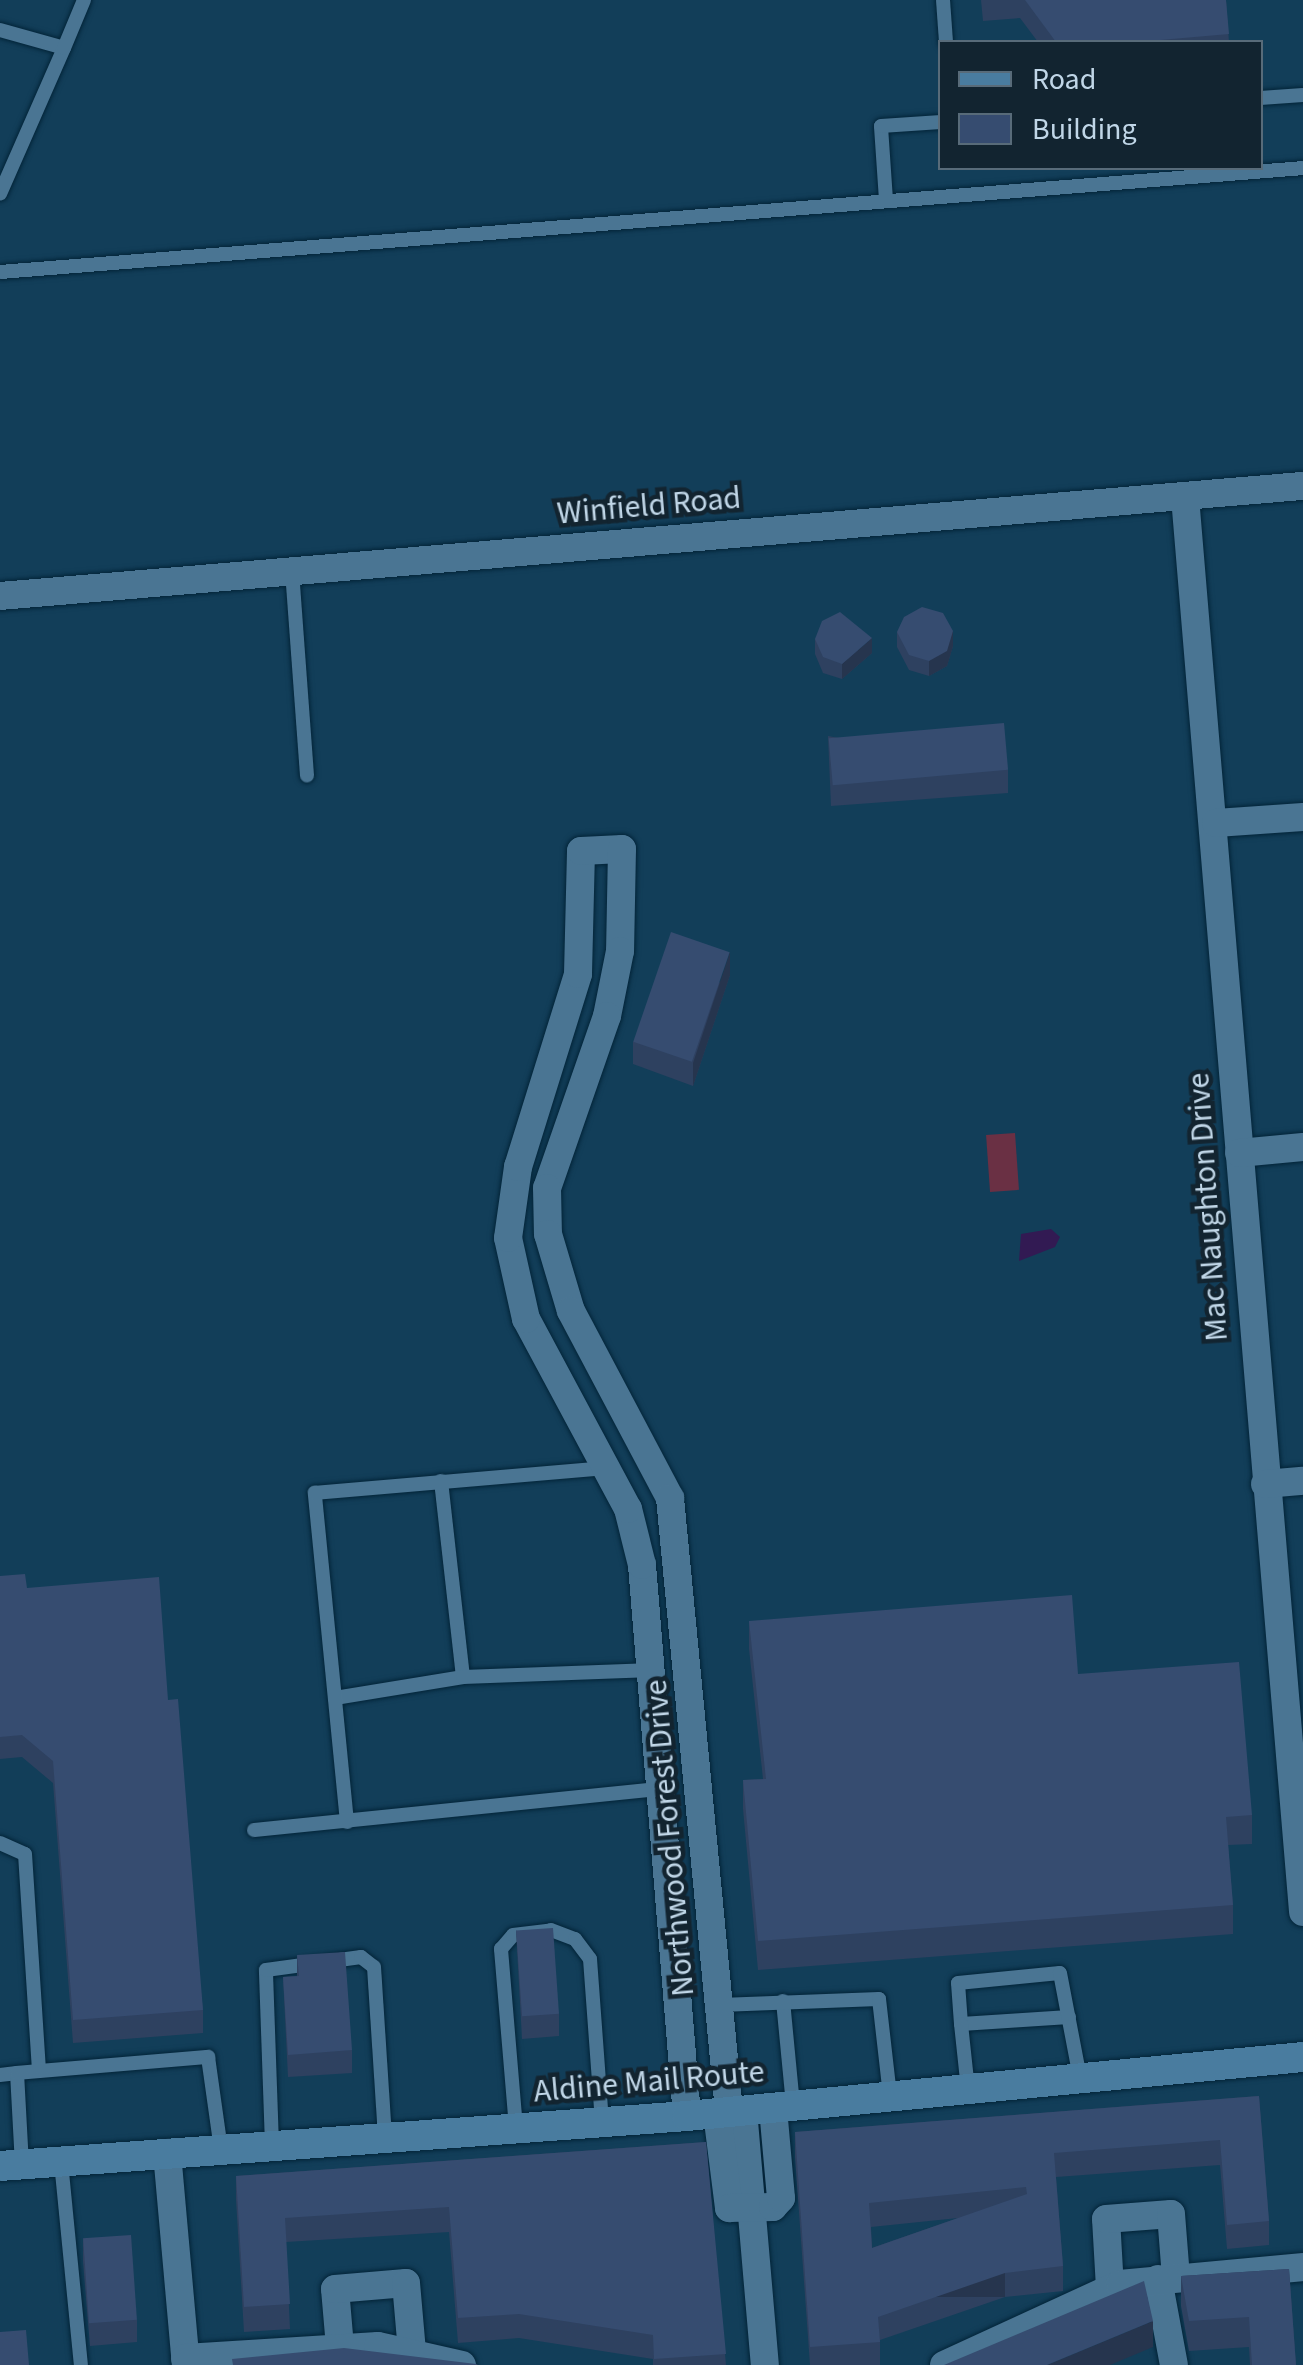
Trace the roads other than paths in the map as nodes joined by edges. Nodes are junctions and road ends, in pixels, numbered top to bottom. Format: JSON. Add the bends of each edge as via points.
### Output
{"nodes":[{"id":1,"x":84,"y":0,"type":"edge"},
{"id":2,"x":943,"y":0,"type":"edge"},
{"id":3,"x":0,"y":30,"type":"edge"},
{"id":4,"x":946,"y":40,"type":"edge"},
{"id":5,"x":64,"y":48,"type":"junction"},
{"id":6,"x":1303,"y":95,"type":"edge"},
{"id":7,"x":1263,"y":98,"type":"edge"},
{"id":8,"x":938,"y":122,"type":"edge"},
{"id":9,"x":1303,"y":168,"type":"edge"},
{"id":10,"x":0,"y":194,"type":"edge"},
{"id":11,"x":886,"y":200,"type":"junction"},
{"id":12,"x":0,"y":272,"type":"edge"},
{"id":13,"x":1303,"y":486,"type":"edge"},
{"id":14,"x":1184,"y":496,"type":"junction"},
{"id":15,"x":292,"y":571,"type":"junction"},
{"id":16,"x":0,"y":596,"type":"edge"},
{"id":17,"x":307,"y":776,"type":"dead end"},
{"id":18,"x":1303,"y":817,"type":"edge"},
{"id":19,"x":1216,"y":823,"type":"junction"},
{"id":20,"x":1303,"y":1148,"type":"edge"},
{"id":21,"x":1239,"y":1153,"type":"junction"},
{"id":22,"x":548,"y":1234,"type":"junction"},
{"id":23,"x":508,"y":1238,"type":"junction"},
{"id":24,"x":608,"y":1468,"type":"junction"},
{"id":25,"x":1303,"y":1480,"type":"edge"},
{"id":26,"x":442,"y":1481,"type":"junction"},
{"id":27,"x":1265,"y":1484,"type":"junction"},
{"id":28,"x":680,"y":1559,"type":"junction"},
{"id":29,"x":642,"y":1565,"type":"junction"},
{"id":30,"x":653,"y":1670,"type":"junction"},
{"id":31,"x":463,"y":1677,"type":"junction"},
{"id":32,"x":335,"y":1698,"type":"junction"},
{"id":33,"x":661,"y":1789,"type":"junction"},
{"id":34,"x":346,"y":1822,"type":"junction"},
{"id":35,"x":254,"y":1830,"type":"dead end"},
{"id":36,"x":0,"y":1843,"type":"edge"},
{"id":37,"x":1300,"y":1854,"type":"edge"},
{"id":38,"x":1303,"y":1912,"type":"edge"},
{"id":39,"x":783,"y":2000,"type":"junction"},
{"id":40,"x":720,"y":2006,"type":"junction"},
{"id":41,"x":1068,"y":2017,"type":"junction"},
{"id":42,"x":961,"y":2024,"type":"junction"},
{"id":43,"x":1303,"y":2058,"type":"edge"},
{"id":44,"x":39,"y":2072,"type":"junction"},
{"id":45,"x":17,"y":2073,"type":"junction"},
{"id":46,"x":0,"y":2075,"type":"edge"},
{"id":47,"x":1081,"y":2079,"type":"junction"},
{"id":48,"x":968,"y":2090,"type":"junction"},
{"id":49,"x":890,"y":2097,"type":"junction"},
{"id":50,"x":740,"y":2111,"type":"junction"},
{"id":51,"x":602,"y":2122,"type":"junction"},
{"id":52,"x":516,"y":2128,"type":"junction"},
{"id":53,"x":386,"y":2137,"type":"junction"},
{"id":54,"x":272,"y":2145,"type":"junction"},
{"id":55,"x":220,"y":2149,"type":"junction"},
{"id":56,"x":168,"y":2153,"type":"junction"},
{"id":57,"x":60,"y":2162,"type":"junction"},
{"id":58,"x":11,"y":2166,"type":"edge"},
{"id":59,"x":751,"y":2208,"type":"junction"},
{"id":60,"x":1303,"y":2267,"type":"edge"},
{"id":61,"x":1167,"y":2278,"type":"junction"},
{"id":62,"x":1110,"y":2288,"type":"junction"},
{"id":63,"x":351,"y":2352,"type":"edge"},
{"id":64,"x":412,"y":2352,"type":"junction"},
{"id":65,"x":185,"y":2362,"type":"edge"},
{"id":66,"x":80,"y":2365,"type":"edge"},
{"id":67,"x":462,"y":2365,"type":"edge"},
{"id":68,"x":764,"y":2365,"type":"edge"},
{"id":69,"x":944,"y":2365,"type":"edge"},
{"id":70,"x":1174,"y":2365,"type":"edge"}],
"edges":[{"from":1,"to":5,"type":"lane"},
{"from":2,"to":4,"type":"lane"},
{"from":3,"to":5,"type":"lane"},
{"from":5,"to":10,"type":"lane"},
{"from":6,"to":7,"type":"lane"},
{"from":8,"to":11,"type":"lane","via":[[881,126]]},
{"from":9,"to":11,"type":"lane"},
{"from":11,"to":12,"type":"lane"},
{"from":13,"to":14,"type":"street","name":"Winfield Road"},
{"from":14,"to":15,"type":"street","name":"Winfield Road"},
{"from":14,"to":19,"type":"street","name":"Mac Naughton Drive"},
{"from":15,"to":16,"type":"street","name":"Winfield Road"},
{"from":15,"to":17,"type":"lane"},
{"from":18,"to":19,"type":"street"},
{"from":19,"to":21,"type":"street","name":"Mac Naughton Drive"},
{"from":20,"to":21,"type":"street"},
{"from":21,"to":27,"type":"street","name":"Mac Naughton Drive"},
{"from":22,"to":23,"type":"street"},
{"from":22,"to":23,"type":"street","name":"Northwood Forest Drive","via":[[551,1173],[617,968],[622,849],[581,850],[578,974],[518,1167]]},
{"from":22,"to":28,"type":"street","name":"Northwood Forest Drive","via":[[571,1311],[670,1498]]},
{"from":23,"to":24,"type":"street","name":"Northwood Forest Drive","via":[[526,1319]]},
{"from":24,"to":26,"type":"lane"},
{"from":24,"to":29,"type":"street","name":"Northwood Forest Drive"},
{"from":25,"to":27,"type":"street"},
{"from":26,"to":31,"type":"lane"},
{"from":26,"to":32,"type":"lane","via":[[315,1493]]},
{"from":27,"to":37,"type":"street","name":"Mac Naughton Drive"},
{"from":28,"to":29,"type":"street"},
{"from":28,"to":40,"type":"street","name":"Northwood Forest Drive"},
{"from":29,"to":30,"type":"street","name":"Northwood Forest Drive"},
{"from":30,"to":31,"type":"lane"},
{"from":30,"to":33,"type":"street","name":"Northwood Forest Drive"},
{"from":31,"to":32,"type":"lane"},
{"from":32,"to":34,"type":"lane"},
{"from":33,"to":34,"type":"lane"},
{"from":33,"to":50,"type":"street","name":"Northwood Forest Drive"},
{"from":34,"to":35,"type":"lane"},
{"from":36,"to":44,"type":"lane","via":[[25,1854]]},
{"from":37,"to":38,"type":"street","name":"Mac Naughton Drive"},
{"from":39,"to":40,"type":"lane"},
{"from":39,"to":49,"type":"lane","via":[[879,2000]]},
{"from":39,"to":50,"type":"lane"},
{"from":40,"to":50,"type":"street","name":"Northwood Forest Drive"},
{"from":41,"to":42,"type":"lane"},
{"from":41,"to":42,"type":"lane","via":[[1060,1972],[958,1983]]},
{"from":41,"to":47,"type":"lane"},
{"from":42,"to":48,"type":"lane"},
{"from":43,"to":47,"type":"main road","name":"Aldine Mail Route"},
{"from":44,"to":45,"type":"lane"},
{"from":44,"to":55,"type":"lane","via":[[208,2057]]},
{"from":45,"to":46,"type":"lane"},
{"from":45,"to":58,"type":"lane"},
{"from":47,"to":48,"type":"main road","name":"Aldine Mail Route"},
{"from":48,"to":49,"type":"main road","name":"Aldine Mail Route"},
{"from":49,"to":50,"type":"main road","name":"Aldine Mail Route"},
{"from":50,"to":51,"type":"main road","name":"Aldine Mail Route"},
{"from":50,"to":59,"type":"street","via":[[729,2208]]},
{"from":50,"to":59,"type":"street","via":[[781,2198]]},
{"from":51,"to":52,"type":"main road","name":"Aldine Mail Route"},
{"from":51,"to":52,"type":"lane","via":[[590,1959],[575,1939],[551,1930],[514,1934],[501,1949]]},
{"from":52,"to":53,"type":"main road","name":"Aldine Mail Route"},
{"from":53,"to":54,"type":"main road","name":"Aldine Mail Route"},
{"from":53,"to":54,"type":"lane","via":[[374,1967],[361,1957],[266,1970]]},
{"from":54,"to":55,"type":"main road","name":"Aldine Mail Route"},
{"from":55,"to":56,"type":"main road","name":"Aldine Mail Route"},
{"from":56,"to":57,"type":"main road","name":"Aldine Mail Route"},
{"from":56,"to":65,"type":"street"},
{"from":57,"to":58,"type":"main road","name":"Aldine Mail Route"},
{"from":57,"to":66,"type":"lane"},
{"from":59,"to":68,"type":"street"},
{"from":60,"to":61,"type":"street"},
{"from":61,"to":62,"type":"street"},
{"from":61,"to":62,"type":"street","via":[[1171,2214],[1106,2219]]},
{"from":61,"to":70,"type":"street"},
{"from":62,"to":69,"type":"street"},
{"from":63,"to":64,"type":"street"},
{"from":63,"to":64,"type":"street","via":[[335,2289],[406,2283]]},
{"from":63,"to":65,"type":"street"},
{"from":64,"to":67,"type":"street"}]}
